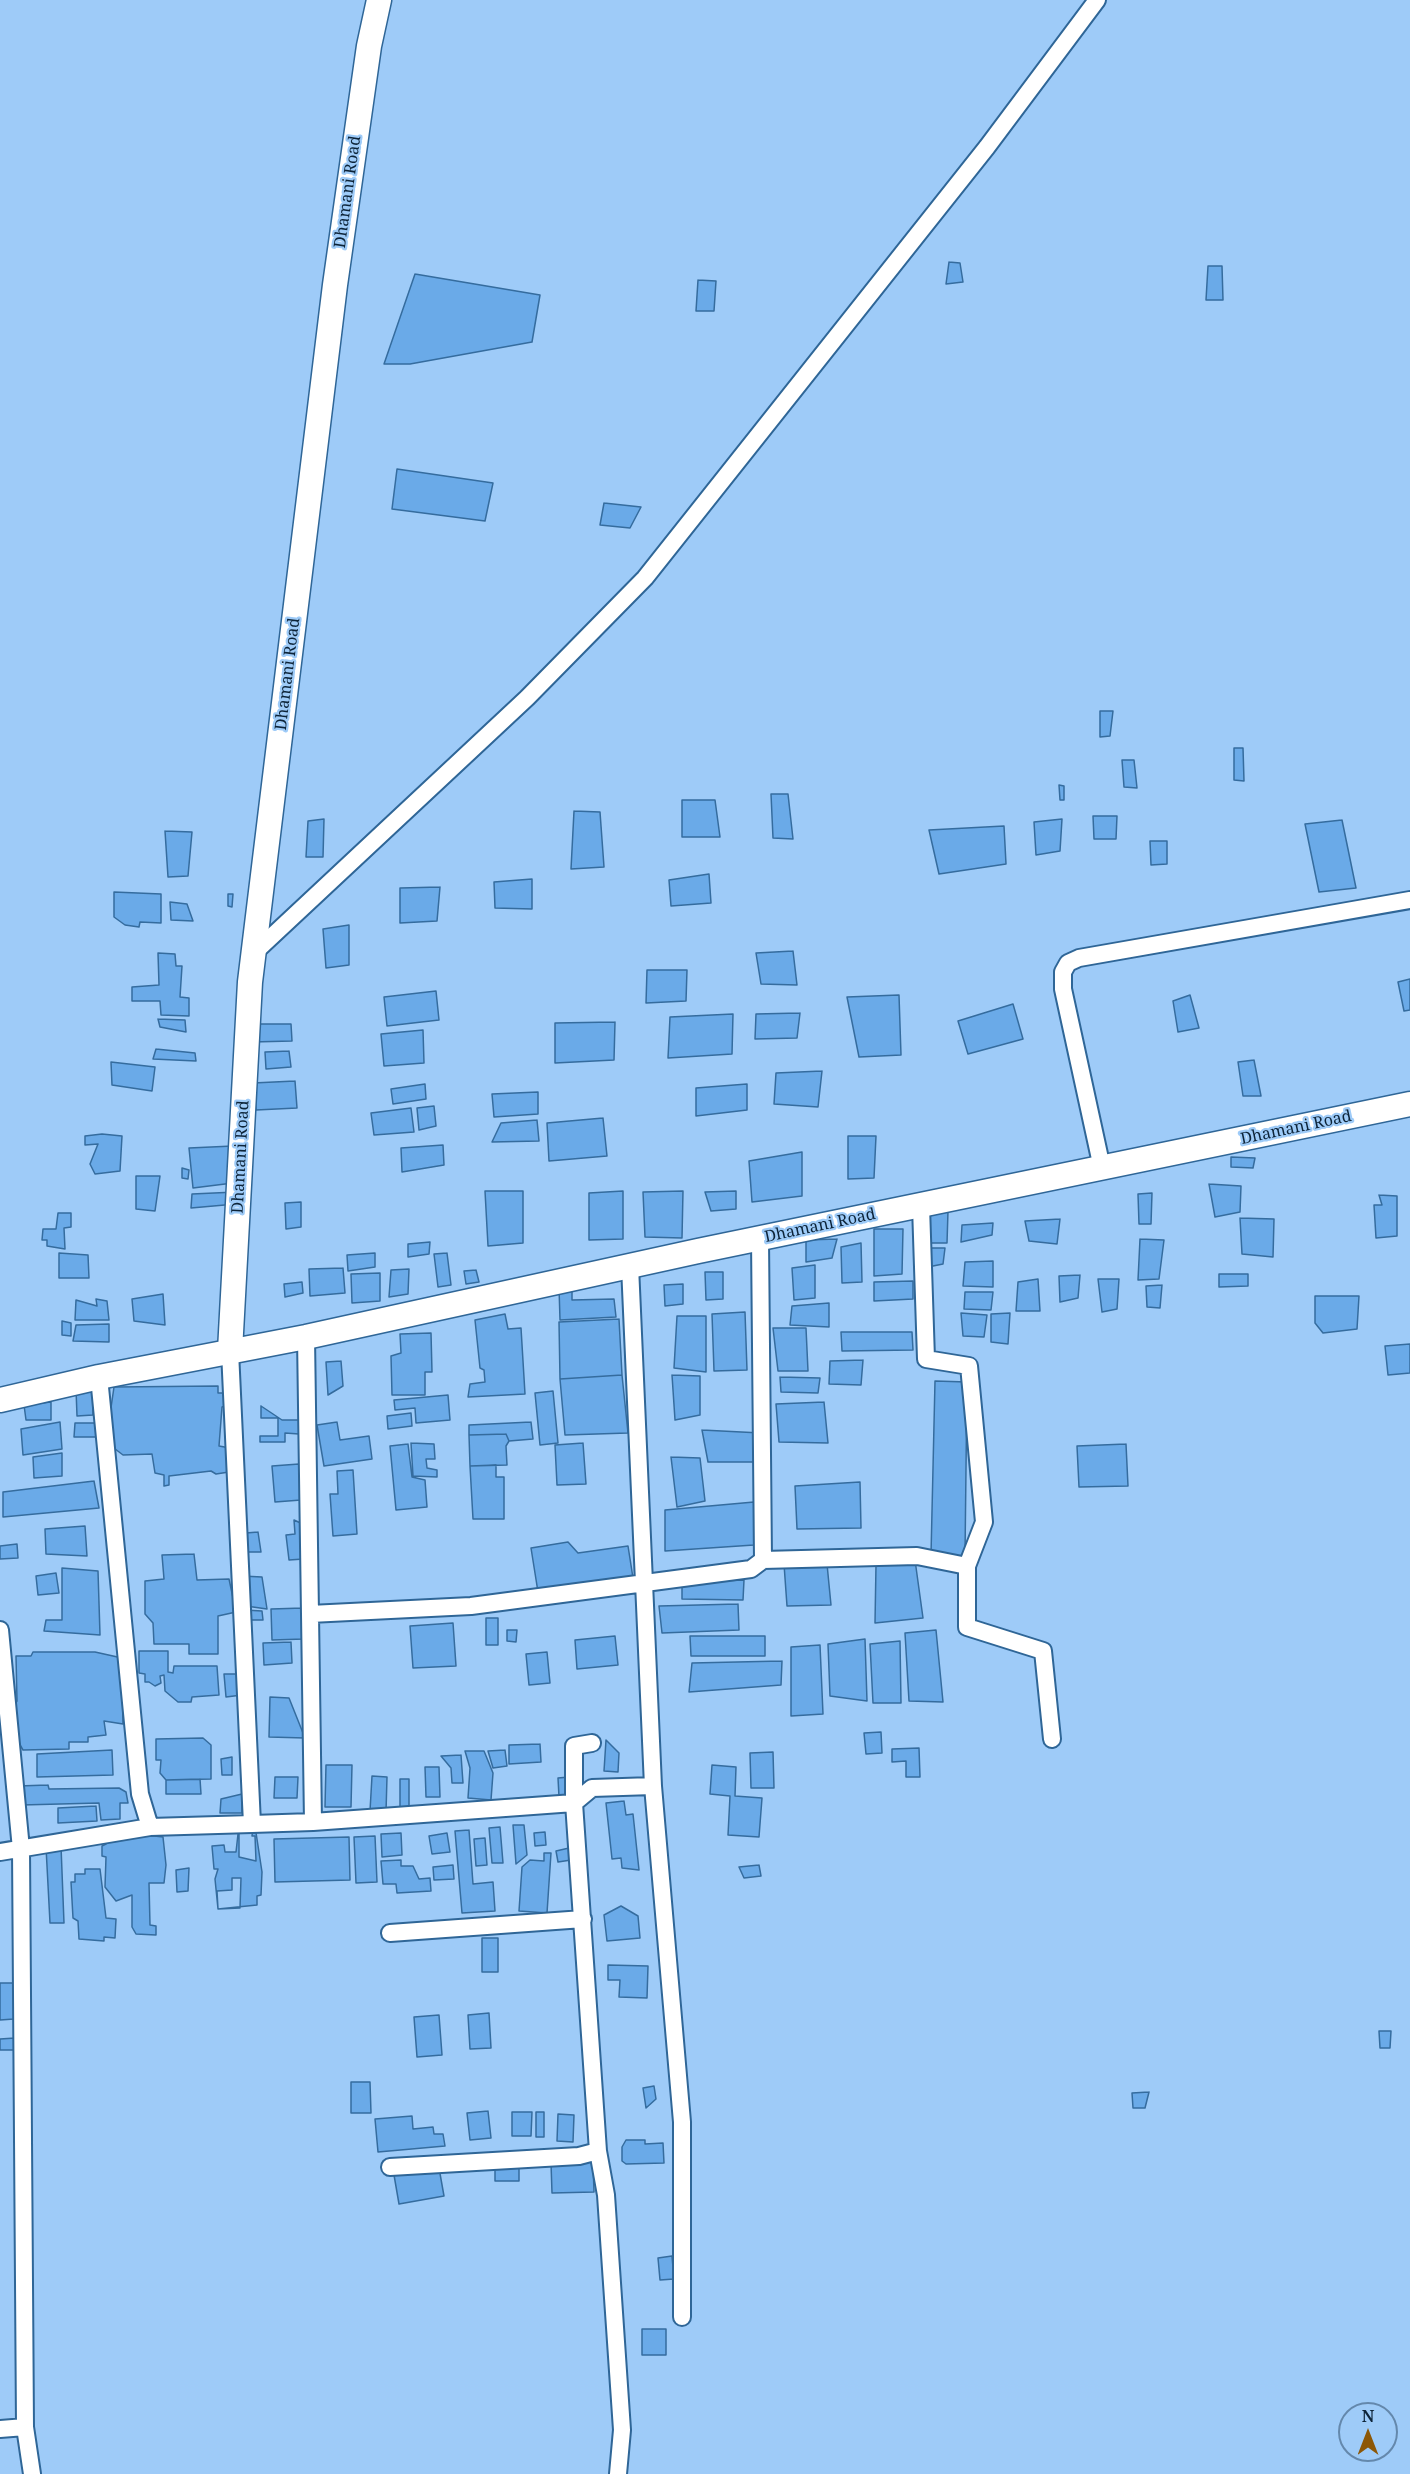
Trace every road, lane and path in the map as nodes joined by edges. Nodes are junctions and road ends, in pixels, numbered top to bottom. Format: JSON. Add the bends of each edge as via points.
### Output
{"nodes":[{"id":1,"x":379,"y":0,"type":"edge"},
{"id":2,"x":1096,"y":0,"type":"edge"},
{"id":3,"x":1410,"y":900,"type":"edge"},
{"id":4,"x":254,"y":953,"type":"junction"},
{"id":5,"x":1410,"y":1104,"type":"edge"},
{"id":6,"x":1102,"y":1168,"type":"junction"},
{"id":7,"x":921,"y":1206,"type":"junction"},
{"id":8,"x":760,"y":1239,"type":"junction"},
{"id":9,"x":630,"y":1266,"type":"junction"},
{"id":10,"x":306,"y":1337,"type":"junction"},
{"id":11,"x":230,"y":1352,"type":"junction"},
{"id":12,"x":99,"y":1377,"type":"junction"},
{"id":13,"x":0,"y":1400,"type":"edge"},
{"id":14,"x":764,"y":1560,"type":"junction"},
{"id":15,"x":968,"y":1566,"type":"junction"},
{"id":16,"x":644,"y":1581,"type":"junction"},
{"id":17,"x":310,"y":1614,"type":"junction"},
{"id":18,"x":0,"y":1630,"type":"edge"},
{"id":19,"x":1052,"y":1739,"type":"dead end"},
{"id":20,"x":592,"y":1743,"type":"dead end"},
{"id":21,"x":653,"y":1786,"type":"junction"},
{"id":22,"x":574,"y":1803,"type":"junction"},
{"id":23,"x":314,"y":1822,"type":"junction"},
{"id":24,"x":252,"y":1824,"type":"junction"},
{"id":25,"x":150,"y":1827,"type":"junction"},
{"id":26,"x":21,"y":1849,"type":"junction"},
{"id":27,"x":0,"y":1852,"type":"edge"},
{"id":28,"x":583,"y":1919,"type":"junction"},
{"id":29,"x":390,"y":1933,"type":"dead end"},
{"id":30,"x":598,"y":2151,"type":"junction"},
{"id":31,"x":390,"y":2166,"type":"dead end"},
{"id":32,"x":682,"y":2317,"type":"dead end"},
{"id":33,"x":25,"y":2427,"type":"junction"},
{"id":34,"x":0,"y":2429,"type":"edge"},
{"id":35,"x":32,"y":2474,"type":"edge"},
{"id":36,"x":618,"y":2474,"type":"edge"}],
"edges":[{"from":1,"to":4,"type":"main road","name":"Dhamani Road","via":[[335,285]]},
{"from":2,"to":4,"type":"street","via":[[987,147],[645,578],[526,698]]},
{"from":3,"to":6,"type":"street","via":[[1068,963],[1063,972],[1063,989]]},
{"from":4,"to":11,"type":"main road","name":"Dhamani Road"},
{"from":5,"to":6,"type":"main road","name":"Dhamani Road"},
{"from":6,"to":7,"type":"main road","name":"Dhamani Road"},
{"from":7,"to":8,"type":"main road","name":"Dhamani Road"},
{"from":7,"to":15,"type":"street","via":[[926,1359],[969,1366],[984,1522]]},
{"from":8,"to":9,"type":"main road","name":"Dhamani Road"},
{"from":8,"to":14,"type":"street"},
{"from":9,"to":10,"type":"main road","name":"Dhamani Road"},
{"from":9,"to":16,"type":"street"},
{"from":10,"to":11,"type":"main road","name":"Dhamani Road"},
{"from":10,"to":17,"type":"street"},
{"from":11,"to":12,"type":"main road","name":"Dhamani Road"},
{"from":11,"to":24,"type":"street"},
{"from":12,"to":13,"type":"main road","name":"Dhamani Road"},
{"from":12,"to":25,"type":"street","via":[[140,1794]]},
{"from":14,"to":15,"type":"street","via":[[917,1556]]},
{"from":14,"to":16,"type":"street","via":[[751,1569]]},
{"from":15,"to":19,"type":"street","via":[[968,1626],[1043,1651]]},
{"from":16,"to":17,"type":"street","via":[[471,1606]]},
{"from":16,"to":21,"type":"street"},
{"from":17,"to":23,"type":"street"},
{"from":18,"to":26,"type":"street"},
{"from":20,"to":22,"type":"street","via":[[574,1746]]},
{"from":21,"to":22,"type":"street","via":[[592,1788]]},
{"from":21,"to":32,"type":"street","via":[[682,2122]]},
{"from":22,"to":23,"type":"street"},
{"from":22,"to":28,"type":"street"},
{"from":23,"to":24,"type":"street"},
{"from":24,"to":25,"type":"street"},
{"from":25,"to":26,"type":"street"},
{"from":26,"to":27,"type":"street"},
{"from":26,"to":33,"type":"street"},
{"from":28,"to":29,"type":"street"},
{"from":28,"to":30,"type":"street"},
{"from":30,"to":31,"type":"street","via":[[579,2156]]},
{"from":30,"to":36,"type":"street","via":[[606,2195],[622,2430]]},
{"from":33,"to":34,"type":"street"},
{"from":33,"to":35,"type":"street"}]}
